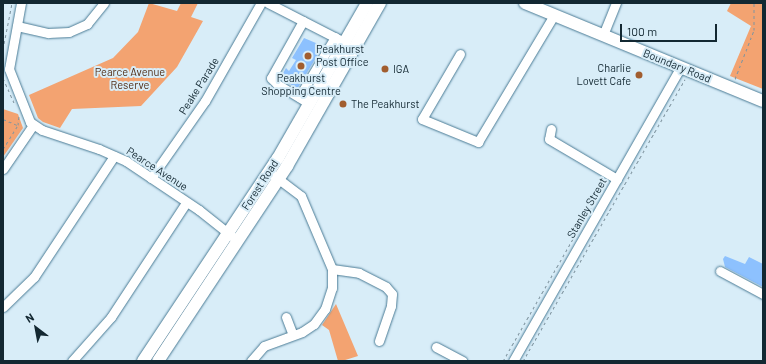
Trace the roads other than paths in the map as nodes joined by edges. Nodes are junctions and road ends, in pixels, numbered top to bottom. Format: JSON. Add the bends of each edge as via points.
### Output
{"nodes":[{"id":1,"x":21,"y":3,"type":"edge"},
{"id":2,"x":104,"y":3,"type":"edge"},
{"id":3,"x":261,"y":3,"type":"edge"},
{"id":4,"x":268,"y":3,"type":"edge"},
{"id":5,"x":367,"y":3,"type":"edge"},
{"id":6,"x":380,"y":3,"type":"edge"},
{"id":7,"x":525,"y":3,"type":"edge"},
{"id":8,"x":616,"y":3,"type":"edge"},
{"id":9,"x":554,"y":15,"type":"junction"},
{"id":10,"x":303,"y":21,"type":"junction"},
{"id":11,"x":17,"y":26,"type":"junction"},
{"id":12,"x":603,"y":35,"type":"junction"},
{"id":13,"x":340,"y":39,"type":"junction"},
{"id":14,"x":460,"y":54,"type":"dead end"},
{"id":15,"x":6,"y":62,"type":"edge"},
{"id":16,"x":683,"y":73,"type":"junction"},
{"id":17,"x":304,"y":100,"type":"junction"},
{"id":18,"x":763,"y":101,"type":"edge"},
{"id":19,"x":33,"y":124,"type":"junction"},
{"id":20,"x":551,"y":129,"type":"dead end"},
{"id":21,"x":114,"y":156,"type":"junction"},
{"id":22,"x":3,"y":168,"type":"edge"},
{"id":23,"x":274,"y":175,"type":"junction"},
{"id":24,"x":614,"y":177,"type":"junction"},
{"id":25,"x":151,"y":178,"type":"junction"},
{"id":26,"x":186,"y":203,"type":"junction"},
{"id":27,"x":233,"y":237,"type":"junction"},
{"id":28,"x":332,"y":269,"type":"junction"},
{"id":29,"x":720,"y":270,"type":"dead end"},
{"id":30,"x":763,"y":294,"type":"edge"},
{"id":31,"x":3,"y":307,"type":"edge"},
{"id":32,"x":286,"y":317,"type":"dead end"},
{"id":33,"x":293,"y":335,"type":"junction"},
{"id":34,"x":379,"y":341,"type":"dead end"},
{"id":35,"x":436,"y":347,"type":"dead end"},
{"id":36,"x":72,"y":361,"type":"edge"},
{"id":37,"x":143,"y":361,"type":"edge"},
{"id":38,"x":158,"y":361,"type":"edge"},
{"id":39,"x":251,"y":361,"type":"edge"},
{"id":40,"x":462,"y":361,"type":"edge"},
{"id":41,"x":513,"y":361,"type":"edge"}],
"edges":[{"from":1,"to":11,"type":"street"},
{"from":2,"to":11,"type":"street","via":[[88,24],[69,32],[48,33]]},
{"from":3,"to":25,"type":"street","name":"Peake Parade","via":[[205,101]]},
{"from":4,"to":10,"type":"street"},
{"from":5,"to":13,"type":"main road","name":"Forest Road"},
{"from":6,"to":23,"type":"main road","name":"Forest Road"},
{"from":7,"to":9,"type":"main road","name":"Boundary Road"},
{"from":8,"to":12,"type":"street"},
{"from":9,"to":12,"type":"main road","name":"Boundary Road"},
{"from":9,"to":14,"type":"street","via":[[478,142],[422,119]]},
{"from":10,"to":13,"type":"street"},
{"from":10,"to":17,"type":"street","via":[[271,76],[274,83]]},
{"from":11,"to":15,"type":"street"},
{"from":12,"to":16,"type":"main road","name":"Boundary Road"},
{"from":13,"to":17,"type":"main road","name":"Forest Road"},
{"from":15,"to":19,"type":"street"},
{"from":16,"to":18,"type":"main road","name":"Boundary Road"},
{"from":16,"to":24,"type":"street","name":"Stanley Street"},
{"from":17,"to":23,"type":"main road","name":"Forest Road"},
{"from":19,"to":21,"type":"street","name":"Pearce Avenue"},
{"from":19,"to":22,"type":"street"},
{"from":20,"to":24,"type":"street","via":[[549,138]]},
{"from":21,"to":25,"type":"street","name":"Pearce Avenue"},
{"from":21,"to":31,"type":"street","via":[[34,277]]},
{"from":23,"to":27,"type":"main road","name":"Forest Road"},
{"from":23,"to":28,"type":"street","via":[[301,196]]},
{"from":24,"to":41,"type":"street","name":"Stanley Street"},
{"from":25,"to":26,"type":"street","name":"Pearce Avenue"},
{"from":26,"to":27,"type":"street","name":"Pearce Avenue"},
{"from":26,"to":36,"type":"street","via":[[111,317]]},
{"from":27,"to":37,"type":"main road","name":"Forest Road"},
{"from":27,"to":38,"type":"main road","name":"Forest Road"},
{"from":28,"to":33,"type":"street","via":[[332,288],[325,309],[310,327]]},
{"from":28,"to":34,"type":"street","via":[[359,273],[386,287],[392,294],[391,306]]},
{"from":29,"to":30,"type":"street"},
{"from":32,"to":33,"type":"street"},
{"from":33,"to":39,"type":"street","via":[[264,346]]},
{"from":35,"to":40,"type":"street"}]}
